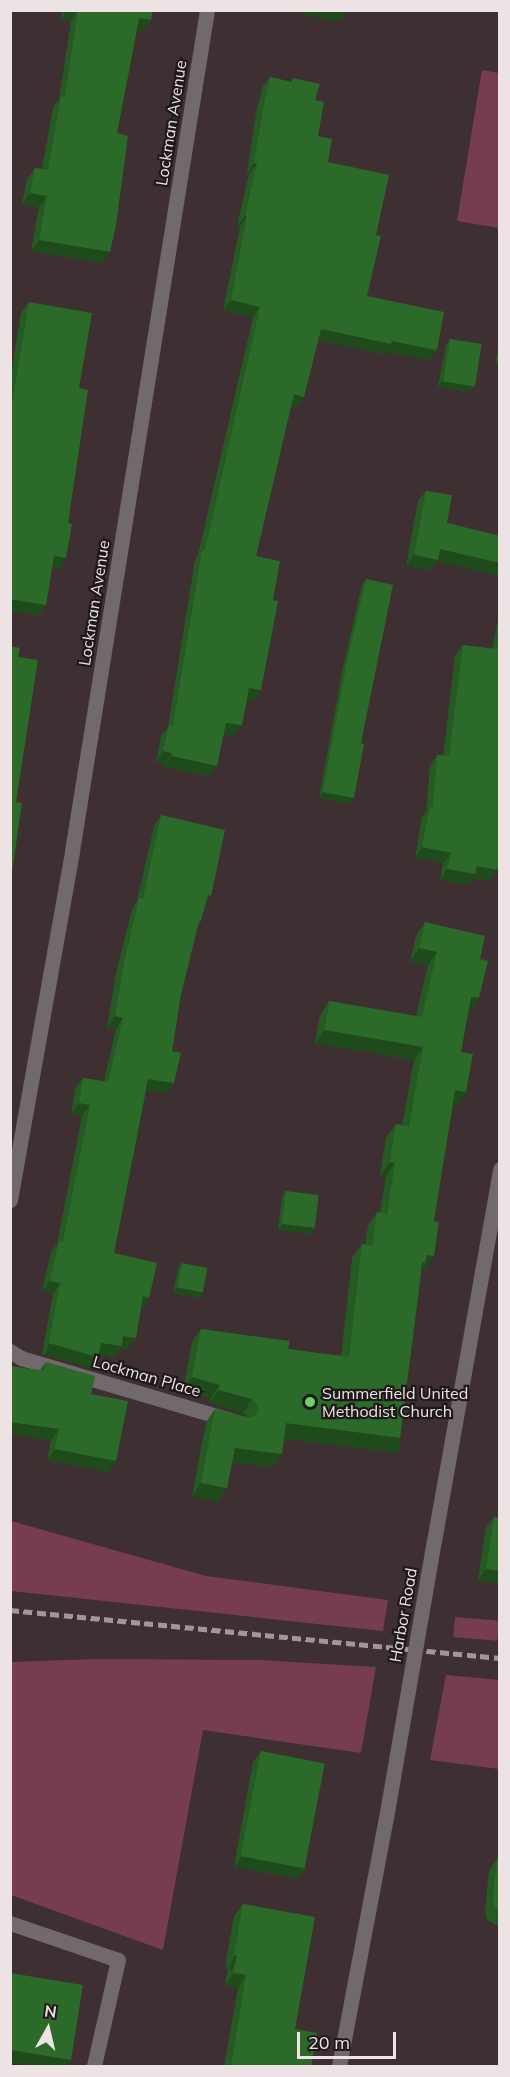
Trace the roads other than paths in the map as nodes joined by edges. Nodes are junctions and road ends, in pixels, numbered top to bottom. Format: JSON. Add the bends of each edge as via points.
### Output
{"nodes":[{"id":1,"x":207,"y":10,"type":"edge"},
{"id":2,"x":500,"y":1169,"type":"edge"},
{"id":3,"x":10,"y":1200,"type":"edge"},
{"id":4,"x":10,"y":1351,"type":"edge"},
{"id":5,"x":240,"y":1422,"type":"edge"},
{"id":6,"x":10,"y":1923,"type":"edge"},
{"id":7,"x":94,"y":2067,"type":"edge"},
{"id":8,"x":339,"y":2067,"type":"edge"}],
"edges":[{"from":1,"to":3,"type":"street","name":"Lockman Avenue","via":[[72,851]]},
{"from":2,"to":8,"type":"street","name":"Harbor Road","bridge":true},
{"from":4,"to":5,"type":"street","name":"Lockman Place","via":[[21,1358]]},
{"from":6,"to":7,"type":"street","via":[[118,1960]]}]}
